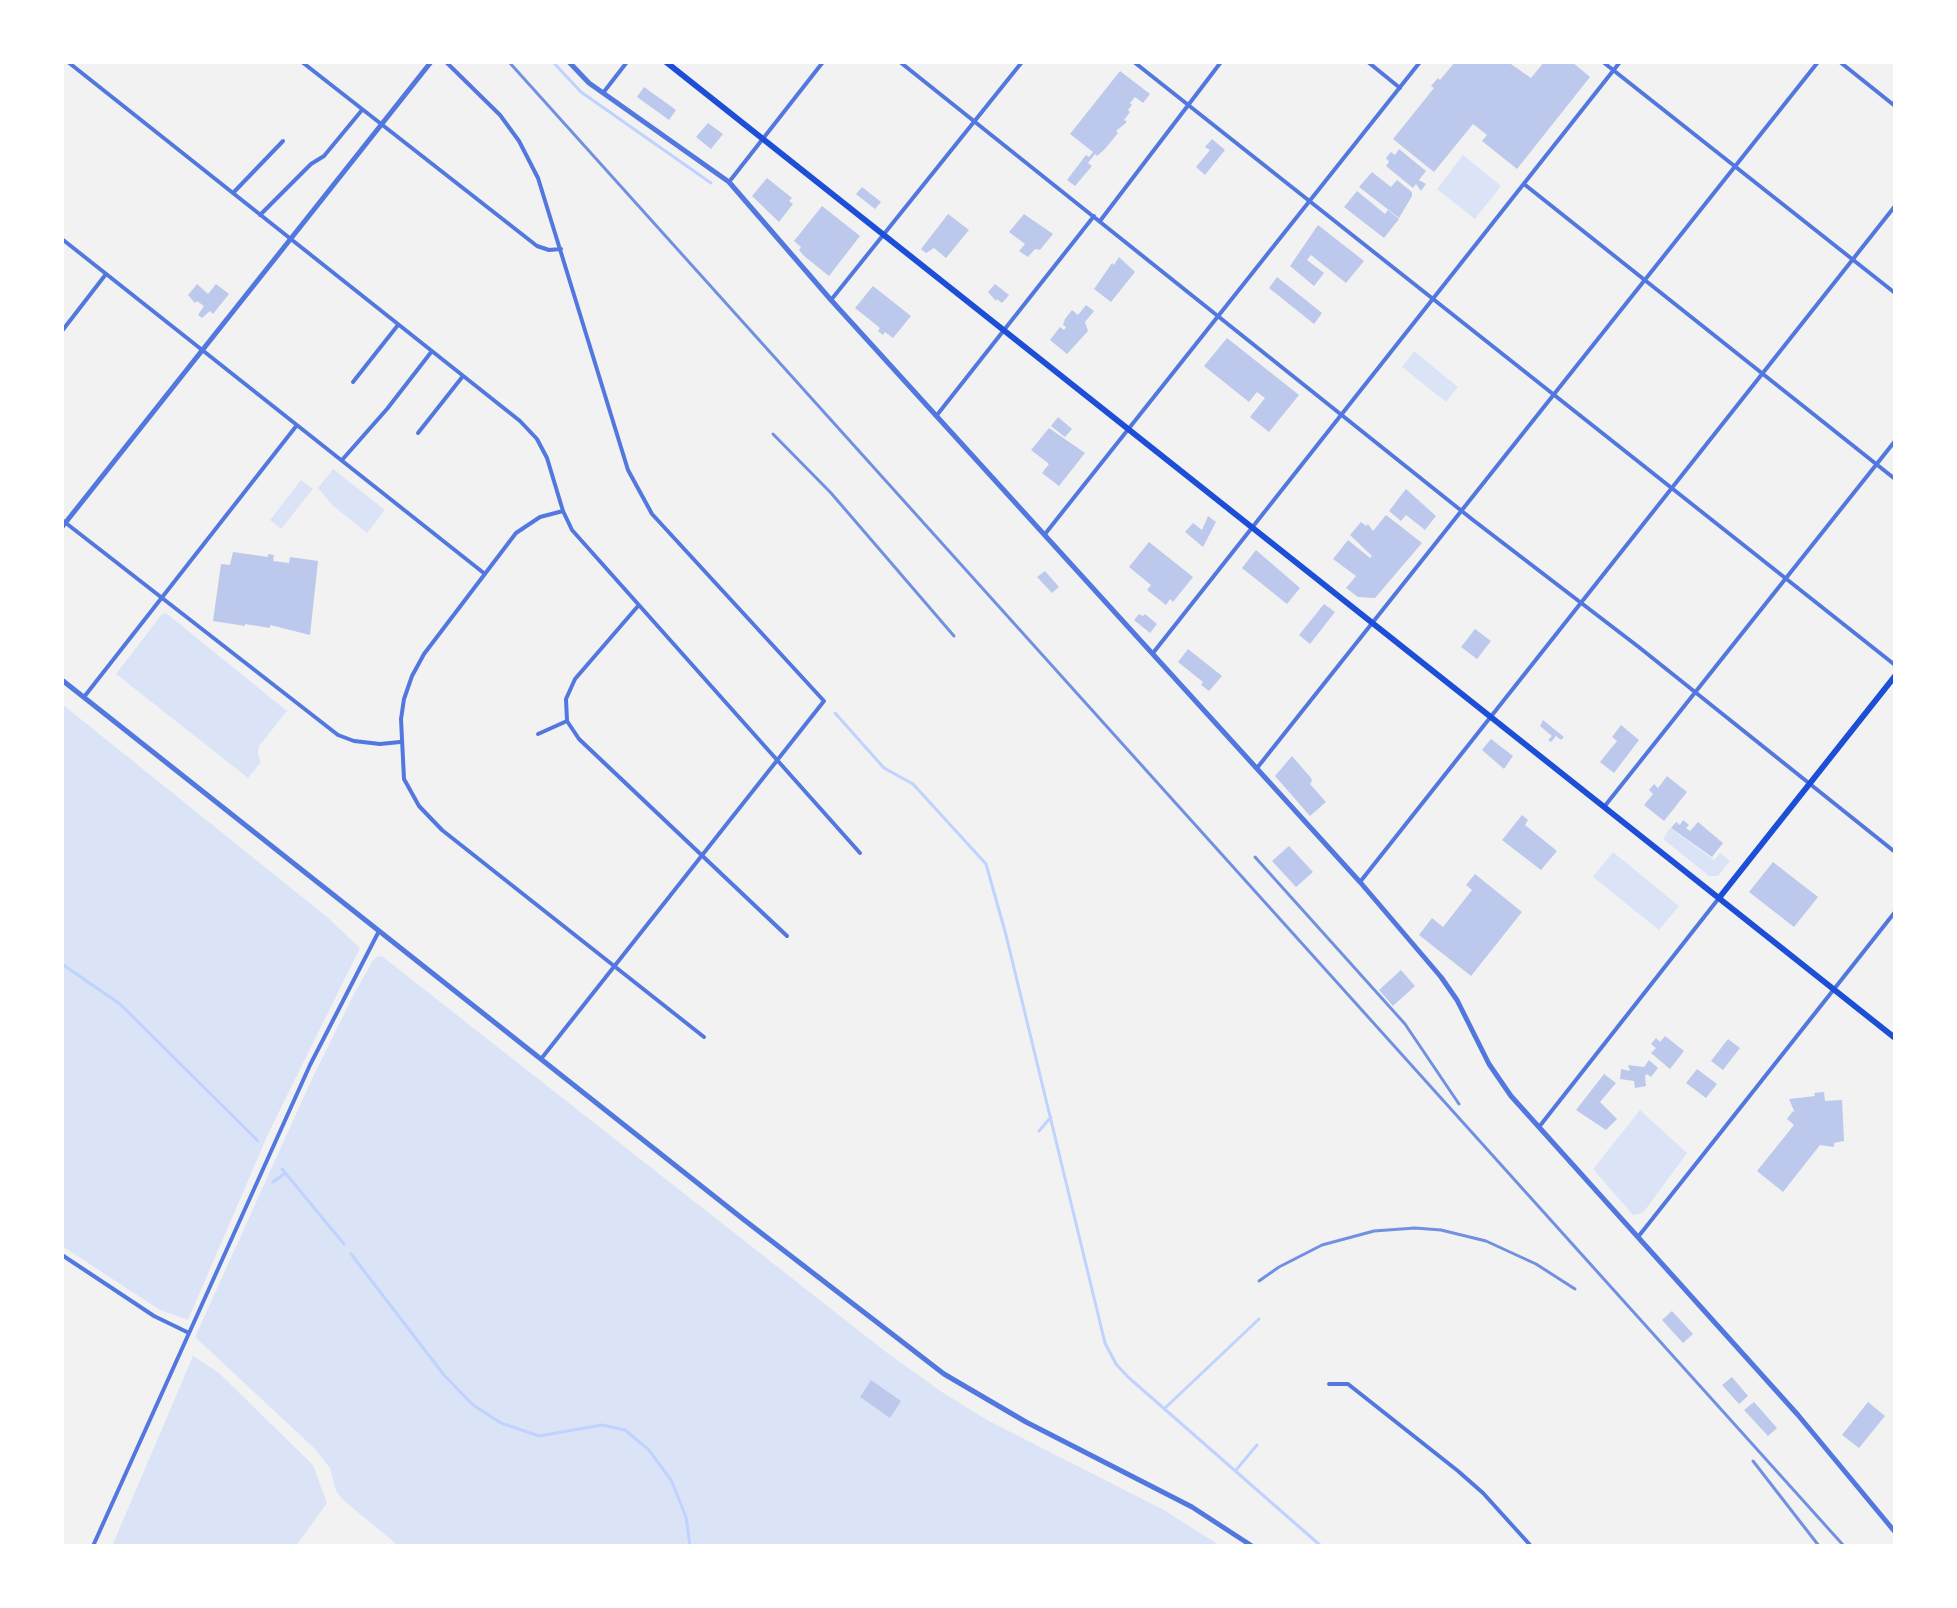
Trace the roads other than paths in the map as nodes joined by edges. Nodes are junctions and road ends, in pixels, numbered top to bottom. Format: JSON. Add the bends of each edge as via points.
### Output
{"nodes":[{"id":1,"x":64,"y":62,"type":"edge"},
{"id":2,"x":302,"y":62,"type":"edge"},
{"id":3,"x":431,"y":62,"type":"edge"},
{"id":4,"x":446,"y":62,"type":"edge"},
{"id":5,"x":569,"y":62,"type":"edge"},
{"id":6,"x":627,"y":62,"type":"edge"},
{"id":7,"x":666,"y":62,"type":"edge"},
{"id":8,"x":823,"y":62,"type":"edge"},
{"id":9,"x":900,"y":62,"type":"edge"},
{"id":10,"x":1022,"y":62,"type":"edge"},
{"id":11,"x":1134,"y":62,"type":"edge"},
{"id":12,"x":1221,"y":62,"type":"edge"},
{"id":13,"x":1368,"y":62,"type":"edge"},
{"id":14,"x":1420,"y":62,"type":"edge"},
{"id":15,"x":1603,"y":62,"type":"edge"},
{"id":16,"x":1620,"y":62,"type":"edge"},
{"id":17,"x":1818,"y":62,"type":"edge"},
{"id":18,"x":1840,"y":62,"type":"edge"},
{"id":19,"x":1614,"y":70,"type":"junction"},
{"id":20,"x":1400,"y":88,"type":"junction"},
{"id":21,"x":603,"y":93,"type":"junction"},
{"id":22,"x":1188,"y":105,"type":"junction"},
{"id":23,"x":1895,"y":106,"type":"edge"},
{"id":24,"x":362,"y":110,"type":"junction"},
{"id":25,"x":974,"y":121,"type":"junction"},
{"id":26,"x":380,"y":124,"type":"junction"},
{"id":27,"x":762,"y":139,"type":"junction"},
{"id":28,"x":283,"y":141,"type":"dead end"},
{"id":29,"x":1735,"y":167,"type":"junction"},
{"id":30,"x":729,"y":182,"type":"junction"},
{"id":31,"x":1524,"y":184,"type":"junction"},
{"id":32,"x":233,"y":193,"type":"junction"},
{"id":33,"x":1310,"y":200,"type":"junction"},
{"id":34,"x":1895,"y":206,"type":"edge"},
{"id":35,"x":260,"y":215,"type":"junction"},
{"id":36,"x":1094,"y":216,"type":"junction"},
{"id":37,"x":1100,"y":221,"type":"junction"},
{"id":38,"x":883,"y":235,"type":"junction"},
{"id":39,"x":62,"y":239,"type":"edge"},
{"id":40,"x":290,"y":239,"type":"junction"},
{"id":41,"x":561,"y":249,"type":"junction"},
{"id":42,"x":1853,"y":260,"type":"junction"},
{"id":43,"x":106,"y":274,"type":"junction"},
{"id":44,"x":1644,"y":280,"type":"junction"},
{"id":45,"x":1895,"y":293,"type":"edge"},
{"id":46,"x":1434,"y":299,"type":"junction"},
{"id":47,"x":831,"y":300,"type":"junction"},
{"id":48,"x":1219,"y":315,"type":"junction"},
{"id":49,"x":398,"y":325,"type":"junction"},
{"id":50,"x":62,"y":331,"type":"edge"},
{"id":51,"x":1004,"y":331,"type":"junction"},
{"id":52,"x":201,"y":349,"type":"junction"},
{"id":53,"x":432,"y":351,"type":"junction"},
{"id":54,"x":1763,"y":374,"type":"junction"},
{"id":55,"x":463,"y":376,"type":"junction"},
{"id":56,"x":353,"y":382,"type":"dead end"},
{"id":57,"x":1553,"y":394,"type":"junction"},
{"id":58,"x":937,"y":415,"type":"junction"},
{"id":59,"x":1342,"y":415,"type":"junction"},
{"id":60,"x":297,"y":425,"type":"junction"},
{"id":61,"x":1128,"y":430,"type":"junction"},
{"id":62,"x":418,"y":433,"type":"dead end"},
{"id":63,"x":1895,"y":441,"type":"edge"},
{"id":64,"x":341,"y":460,"type":"junction"},
{"id":65,"x":1876,"y":464,"type":"junction"},
{"id":66,"x":1895,"y":479,"type":"edge"},
{"id":67,"x":1671,"y":487,"type":"junction"},
{"id":68,"x":1461,"y":510,"type":"junction"},
{"id":69,"x":563,"y":511,"type":"junction"},
{"id":70,"x":63,"y":523,"type":"edge"},
{"id":71,"x":1252,"y":527,"type":"junction"},
{"id":72,"x":1045,"y":534,"type":"junction"},
{"id":73,"x":485,"y":574,"type":"junction"},
{"id":74,"x":1787,"y":579,"type":"junction"},
{"id":75,"x":162,"y":598,"type":"junction"},
{"id":76,"x":1580,"y":601,"type":"junction"},
{"id":77,"x":638,"y":606,"type":"junction"},
{"id":78,"x":1372,"y":623,"type":"junction"},
{"id":79,"x":1153,"y":653,"type":"junction"},
{"id":80,"x":1895,"y":665,"type":"edge"},
{"id":81,"x":1895,"y":676,"type":"edge"},
{"id":82,"x":62,"y":680,"type":"edge"},
{"id":83,"x":1695,"y":693,"type":"junction"},
{"id":84,"x":84,"y":697,"type":"junction"},
{"id":85,"x":1490,"y":716,"type":"junction"},
{"id":86,"x":567,"y":721,"type":"junction"},
{"id":87,"x":538,"y":734,"type":"dead end"},
{"id":88,"x":401,"y":742,"type":"junction"},
{"id":89,"x":777,"y":759,"type":"junction"},
{"id":90,"x":1257,"y":769,"type":"junction"},
{"id":91,"x":1810,"y":784,"type":"junction"},
{"id":92,"x":1604,"y":807,"type":"junction"},
{"id":93,"x":1895,"y":852,"type":"edge"},
{"id":94,"x":860,"y":853,"type":"dead end"},
{"id":95,"x":700,"y":855,"type":"junction"},
{"id":96,"x":1360,"y":882,"type":"junction"},
{"id":97,"x":1719,"y":898,"type":"junction"},
{"id":98,"x":1895,"y":912,"type":"edge"},
{"id":99,"x":379,"y":931,"type":"junction"},
{"id":100,"x":787,"y":936,"type":"dead end"},
{"id":101,"x":614,"y":966,"type":"junction"},
{"id":102,"x":1834,"y":990,"type":"junction"},
{"id":103,"x":704,"y":1037,"type":"dead end"},
{"id":104,"x":1895,"y":1038,"type":"edge"},
{"id":105,"x":541,"y":1059,"type":"junction"},
{"id":106,"x":1539,"y":1127,"type":"junction"},
{"id":107,"x":1638,"y":1237,"type":"junction"},
{"id":108,"x":62,"y":1255,"type":"edge"},
{"id":109,"x":190,"y":1334,"type":"junction"},
{"id":110,"x":1329,"y":1384,"type":"dead end"},
{"id":111,"x":1895,"y":1532,"type":"edge"},
{"id":112,"x":93,"y":1546,"type":"edge"},
{"id":113,"x":1252,"y":1546,"type":"edge"},
{"id":114,"x":1531,"y":1546,"type":"edge"}],
"edges":[{"from":1,"to":32,"type":"street"},
{"from":2,"to":24,"type":"street"},
{"from":3,"to":26,"type":"street"},
{"from":4,"to":41,"type":"street","via":[[519,141],[538,178]]},
{"from":5,"to":21,"type":"street"},
{"from":6,"to":21,"type":"street"},
{"from":7,"to":27,"type":"main road"},
{"from":8,"to":27,"type":"street"},
{"from":9,"to":25,"type":"street"},
{"from":10,"to":25,"type":"street"},
{"from":11,"to":22,"type":"street"},
{"from":12,"to":22,"type":"street"},
{"from":13,"to":20,"type":"street"},
{"from":14,"to":20,"type":"street"},
{"from":15,"to":19,"type":"street"},
{"from":16,"to":19,"type":"street"},
{"from":17,"to":29,"type":"street"},
{"from":18,"to":23,"type":"street"},
{"from":19,"to":29,"type":"street"},
{"from":19,"to":31,"type":"street"},
{"from":20,"to":33,"type":"street"},
{"from":21,"to":30,"type":"street"},
{"from":22,"to":33,"type":"street"},
{"from":22,"to":37,"type":"street"},
{"from":24,"to":26,"type":"street"},
{"from":24,"to":35,"type":"street","via":[[324,156]]},
{"from":25,"to":36,"type":"street"},
{"from":25,"to":38,"type":"street"},
{"from":26,"to":40,"type":"street"},
{"from":26,"to":41,"type":"street","via":[[537,246]]},
{"from":27,"to":30,"type":"street"},
{"from":27,"to":38,"type":"main road"},
{"from":28,"to":32,"type":"street"},
{"from":29,"to":42,"type":"street"},
{"from":29,"to":44,"type":"street"},
{"from":30,"to":47,"type":"street"},
{"from":31,"to":44,"type":"street"},
{"from":31,"to":46,"type":"street"},
{"from":32,"to":35,"type":"street"},
{"from":33,"to":46,"type":"street"},
{"from":33,"to":48,"type":"street"},
{"from":34,"to":42,"type":"street"},
{"from":35,"to":40,"type":"street"},
{"from":36,"to":37,"type":"street"},
{"from":36,"to":51,"type":"street"},
{"from":37,"to":48,"type":"street"},
{"from":38,"to":47,"type":"street"},
{"from":38,"to":51,"type":"main road"},
{"from":39,"to":43,"type":"street"},
{"from":40,"to":49,"type":"street"},
{"from":40,"to":52,"type":"street"},
{"from":41,"to":89,"type":"street","via":[[628,470],[652,514],[824,701]]},
{"from":42,"to":45,"type":"street"},
{"from":42,"to":54,"type":"street"},
{"from":43,"to":50,"type":"street"},
{"from":43,"to":52,"type":"street"},
{"from":44,"to":54,"type":"street"},
{"from":44,"to":57,"type":"street"},
{"from":46,"to":57,"type":"street"},
{"from":46,"to":59,"type":"street"},
{"from":47,"to":58,"type":"street"},
{"from":48,"to":59,"type":"street"},
{"from":48,"to":61,"type":"street"},
{"from":49,"to":53,"type":"street"},
{"from":49,"to":56,"type":"street"},
{"from":51,"to":58,"type":"street"},
{"from":51,"to":61,"type":"main road"},
{"from":52,"to":60,"type":"street"},
{"from":52,"to":70,"type":"street"},
{"from":53,"to":55,"type":"street"},
{"from":53,"to":64,"type":"street"},
{"from":54,"to":65,"type":"street"},
{"from":54,"to":67,"type":"street"},
{"from":55,"to":62,"type":"street"},
{"from":55,"to":69,"type":"street","via":[[537,439]]},
{"from":57,"to":67,"type":"street"},
{"from":57,"to":68,"type":"street"},
{"from":58,"to":72,"type":"street"},
{"from":59,"to":68,"type":"street"},
{"from":59,"to":71,"type":"street"},
{"from":60,"to":64,"type":"street"},
{"from":60,"to":75,"type":"street"},
{"from":61,"to":71,"type":"main road"},
{"from":61,"to":72,"type":"street"},
{"from":63,"to":65,"type":"street"},
{"from":64,"to":73,"type":"street"},
{"from":65,"to":66,"type":"street"},
{"from":65,"to":74,"type":"street"},
{"from":67,"to":74,"type":"street"},
{"from":67,"to":76,"type":"street"},
{"from":68,"to":76,"type":"street"},
{"from":68,"to":78,"type":"street"},
{"from":69,"to":73,"type":"street","via":[[540,517],[516,533]]},
{"from":69,"to":77,"type":"street","via":[[572,530]]},
{"from":70,"to":75,"type":"street"},
{"from":71,"to":78,"type":"main road"},
{"from":71,"to":79,"type":"street"},
{"from":72,"to":79,"type":"street"},
{"from":73,"to":88,"type":"street","via":[[412,676],[404,699]]},
{"from":74,"to":80,"type":"street"},
{"from":74,"to":83,"type":"street"},
{"from":75,"to":84,"type":"street"},
{"from":75,"to":88,"type":"street","via":[[338,735],[380,744]]},
{"from":76,"to":83,"type":"street"},
{"from":76,"to":85,"type":"street"},
{"from":77,"to":86,"type":"street","via":[[575,679],[566,699]]},
{"from":77,"to":89,"type":"street"},
{"from":78,"to":85,"type":"main road"},
{"from":78,"to":90,"type":"street"},
{"from":79,"to":90,"type":"street"},
{"from":81,"to":91,"type":"main road"},
{"from":82,"to":84,"type":"street"},
{"from":83,"to":91,"type":"street"},
{"from":83,"to":92,"type":"street"},
{"from":84,"to":99,"type":"street"},
{"from":85,"to":92,"type":"main road"},
{"from":85,"to":96,"type":"street"},
{"from":86,"to":87,"type":"street"},
{"from":86,"to":95,"type":"street","via":[[579,739]]},
{"from":88,"to":101,"type":"street","via":[[404,779],[419,806]]},
{"from":89,"to":94,"type":"street"},
{"from":89,"to":95,"type":"street"},
{"from":90,"to":96,"type":"street"},
{"from":91,"to":93,"type":"street"},
{"from":91,"to":97,"type":"main road"},
{"from":92,"to":97,"type":"main road"},
{"from":95,"to":100,"type":"street"},
{"from":95,"to":101,"type":"street"},
{"from":96,"to":106,"type":"street","via":[[1441,977],[1500,1082]]},
{"from":97,"to":102,"type":"main road"},
{"from":97,"to":106,"type":"street"},
{"from":98,"to":102,"type":"street"},
{"from":99,"to":105,"type":"street"},
{"from":99,"to":109,"type":"street","via":[[310,1065]]},
{"from":101,"to":103,"type":"street"},
{"from":101,"to":105,"type":"street"},
{"from":102,"to":104,"type":"main road"},
{"from":102,"to":107,"type":"street"},
{"from":105,"to":113,"type":"street","via":[[944,1374],[1192,1507]]},
{"from":106,"to":107,"type":"street"},
{"from":107,"to":111,"type":"street"},
{"from":108,"to":109,"type":"street"},
{"from":109,"to":112,"type":"street"},
{"from":110,"to":114,"type":"street","via":[[1348,1384],[1458,1471]]}]}
